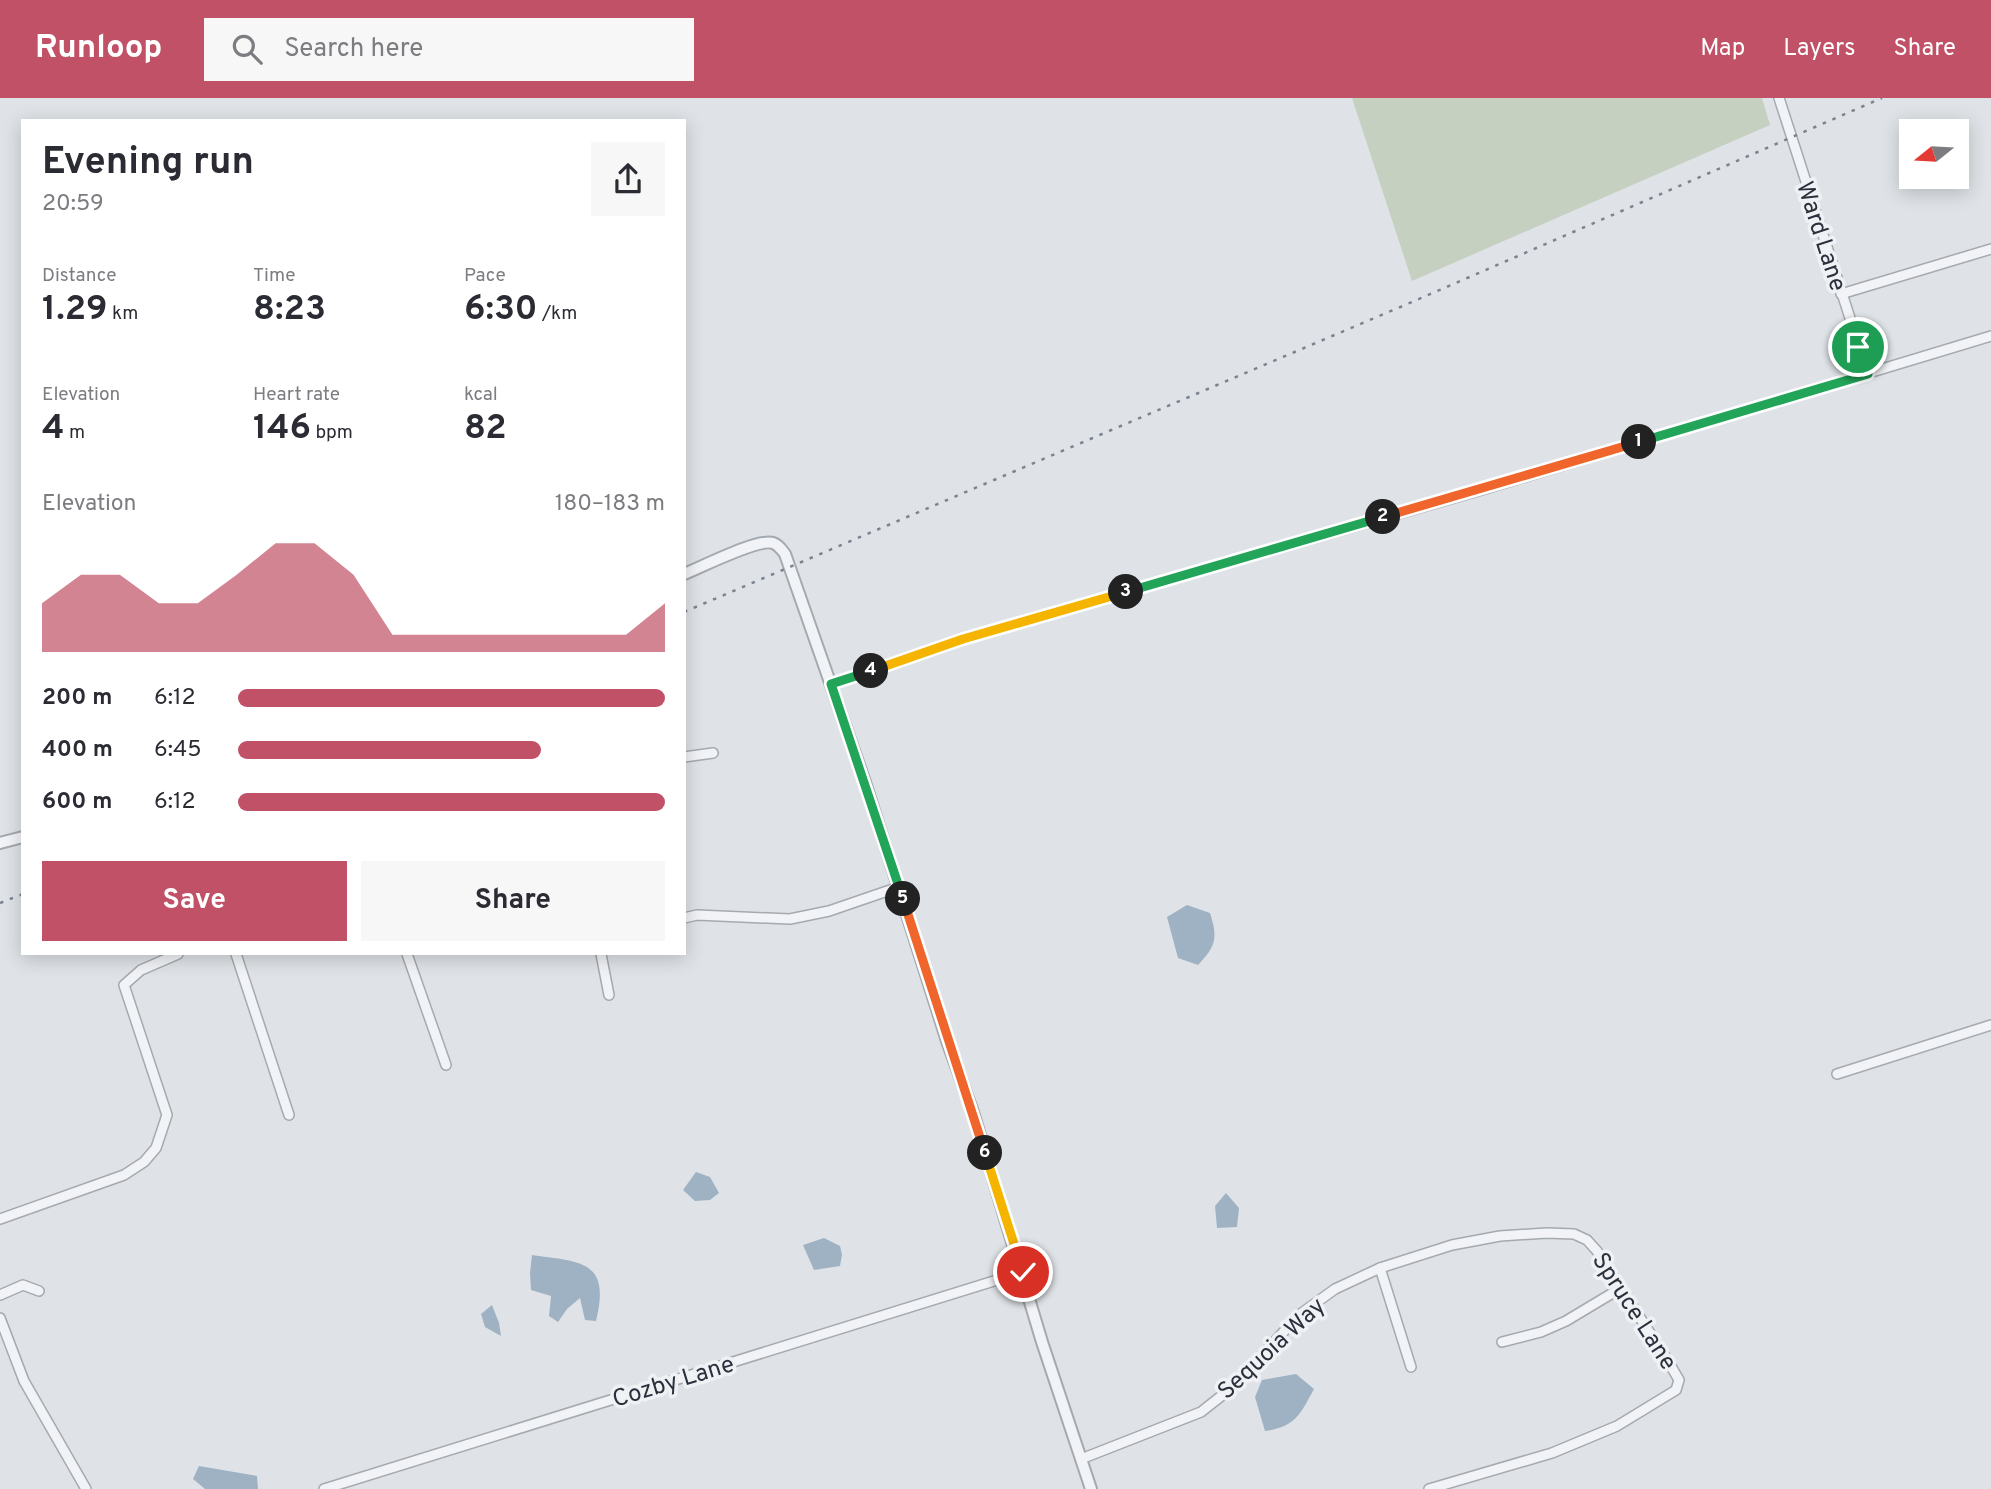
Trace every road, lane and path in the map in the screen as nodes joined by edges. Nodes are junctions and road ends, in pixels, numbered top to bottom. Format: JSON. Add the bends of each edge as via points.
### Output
{"nodes":[{"id":1,"x":1779,"y":98,"type":"edge"},
{"id":2,"x":1991,"y":248,"type":"edge"},
{"id":3,"x":1841,"y":294,"type":"junction"},
{"id":4,"x":1991,"y":336,"type":"edge"},
{"id":5,"x":1868,"y":374,"type":"junction"},
{"id":6,"x":686,"y":573,"type":"edge"},
{"id":7,"x":831,"y":684,"type":"junction"},
{"id":8,"x":713,"y":753,"type":"dead end"},
{"id":9,"x":686,"y":757,"type":"edge"},
{"id":10,"x":21,"y":838,"type":"edge"},
{"id":11,"x":0,"y":843,"type":"edge"},
{"id":12,"x":899,"y":887,"type":"junction"},
{"id":13,"x":686,"y":918,"type":"edge"},
{"id":14,"x":176,"y":955,"type":"edge"},
{"id":15,"x":236,"y":955,"type":"edge"},
{"id":16,"x":407,"y":955,"type":"edge"},
{"id":17,"x":601,"y":955,"type":"edge"},
{"id":18,"x":609,"y":995,"type":"dead end"},
{"id":19,"x":1991,"y":1025,"type":"edge"},
{"id":20,"x":446,"y":1065,"type":"dead end"},
{"id":21,"x":1837,"y":1074,"type":"dead end"},
{"id":22,"x":289,"y":1115,"type":"dead end"},
{"id":23,"x":0,"y":1219,"type":"edge"},
{"id":24,"x":1587,"y":1240,"type":"joint"},
{"id":25,"x":1380,"y":1268,"type":"junction"},
{"id":26,"x":1023,"y":1272,"type":"junction"},
{"id":27,"x":1621,"y":1288,"type":"junction"},
{"id":28,"x":39,"y":1291,"type":"dead end"},
{"id":29,"x":0,"y":1295,"type":"edge"},
{"id":30,"x":0,"y":1318,"type":"edge"},
{"id":31,"x":1502,"y":1342,"type":"dead end"},
{"id":32,"x":1411,"y":1367,"type":"dead end"},
{"id":33,"x":1081,"y":1459,"type":"junction"},
{"id":34,"x":86,"y":1489,"type":"edge"},
{"id":35,"x":324,"y":1489,"type":"edge"},
{"id":36,"x":1091,"y":1489,"type":"edge"},
{"id":37,"x":1429,"y":1489,"type":"edge"}],
"edges":[{"from":1,"to":3,"type":"street","name":"Ward Lane"},
{"from":2,"to":3,"type":"street"},
{"from":3,"to":5,"type":"street","name":"Ward Lane"},
{"from":4,"to":5,"type":"street"},
{"from":5,"to":7,"type":"street","via":[[963,639]]},
{"from":6,"to":7,"type":"street","via":[[744,548],[769,541],[777,544],[790,567]]},
{"from":7,"to":12,"type":"street"},
{"from":8,"to":9,"type":"street"},
{"from":10,"to":11,"type":"street"},
{"from":12,"to":13,"type":"street","via":[[830,911],[790,919]]},
{"from":12,"to":26,"type":"street"},
{"from":14,"to":23,"type":"street","via":[[141,970],[124,985],[167,1115],[156,1148],[124,1175]]},
{"from":15,"to":22,"type":"street"},
{"from":16,"to":20,"type":"street"},
{"from":17,"to":18,"type":"street"},
{"from":19,"to":21,"type":"street"},
{"from":24,"to":25,"type":"street","name":"Sequoia Way","via":[[1574,1234],[1500,1236],[1452,1245]]},
{"from":24,"to":27,"type":"street","name":"Spruce Lane"},
{"from":25,"to":32,"type":"street"},
{"from":25,"to":33,"type":"street","name":"Sequoia Way","via":[[1335,1289],[1300,1315],[1234,1386],[1201,1412]]},
{"from":26,"to":33,"type":"street"},
{"from":26,"to":35,"type":"street","name":"Cozby Lane"},
{"from":27,"to":31,"type":"street","via":[[1566,1321]]},
{"from":27,"to":37,"type":"street","name":"Spruce Lane","via":[[1668,1361],[1679,1384],[1676,1390],[1616,1426],[1562,1449]]},
{"from":28,"to":29,"type":"street","via":[[23,1285]]},
{"from":30,"to":34,"type":"street","via":[[24,1381]]},
{"from":33,"to":36,"type":"street"}]}
